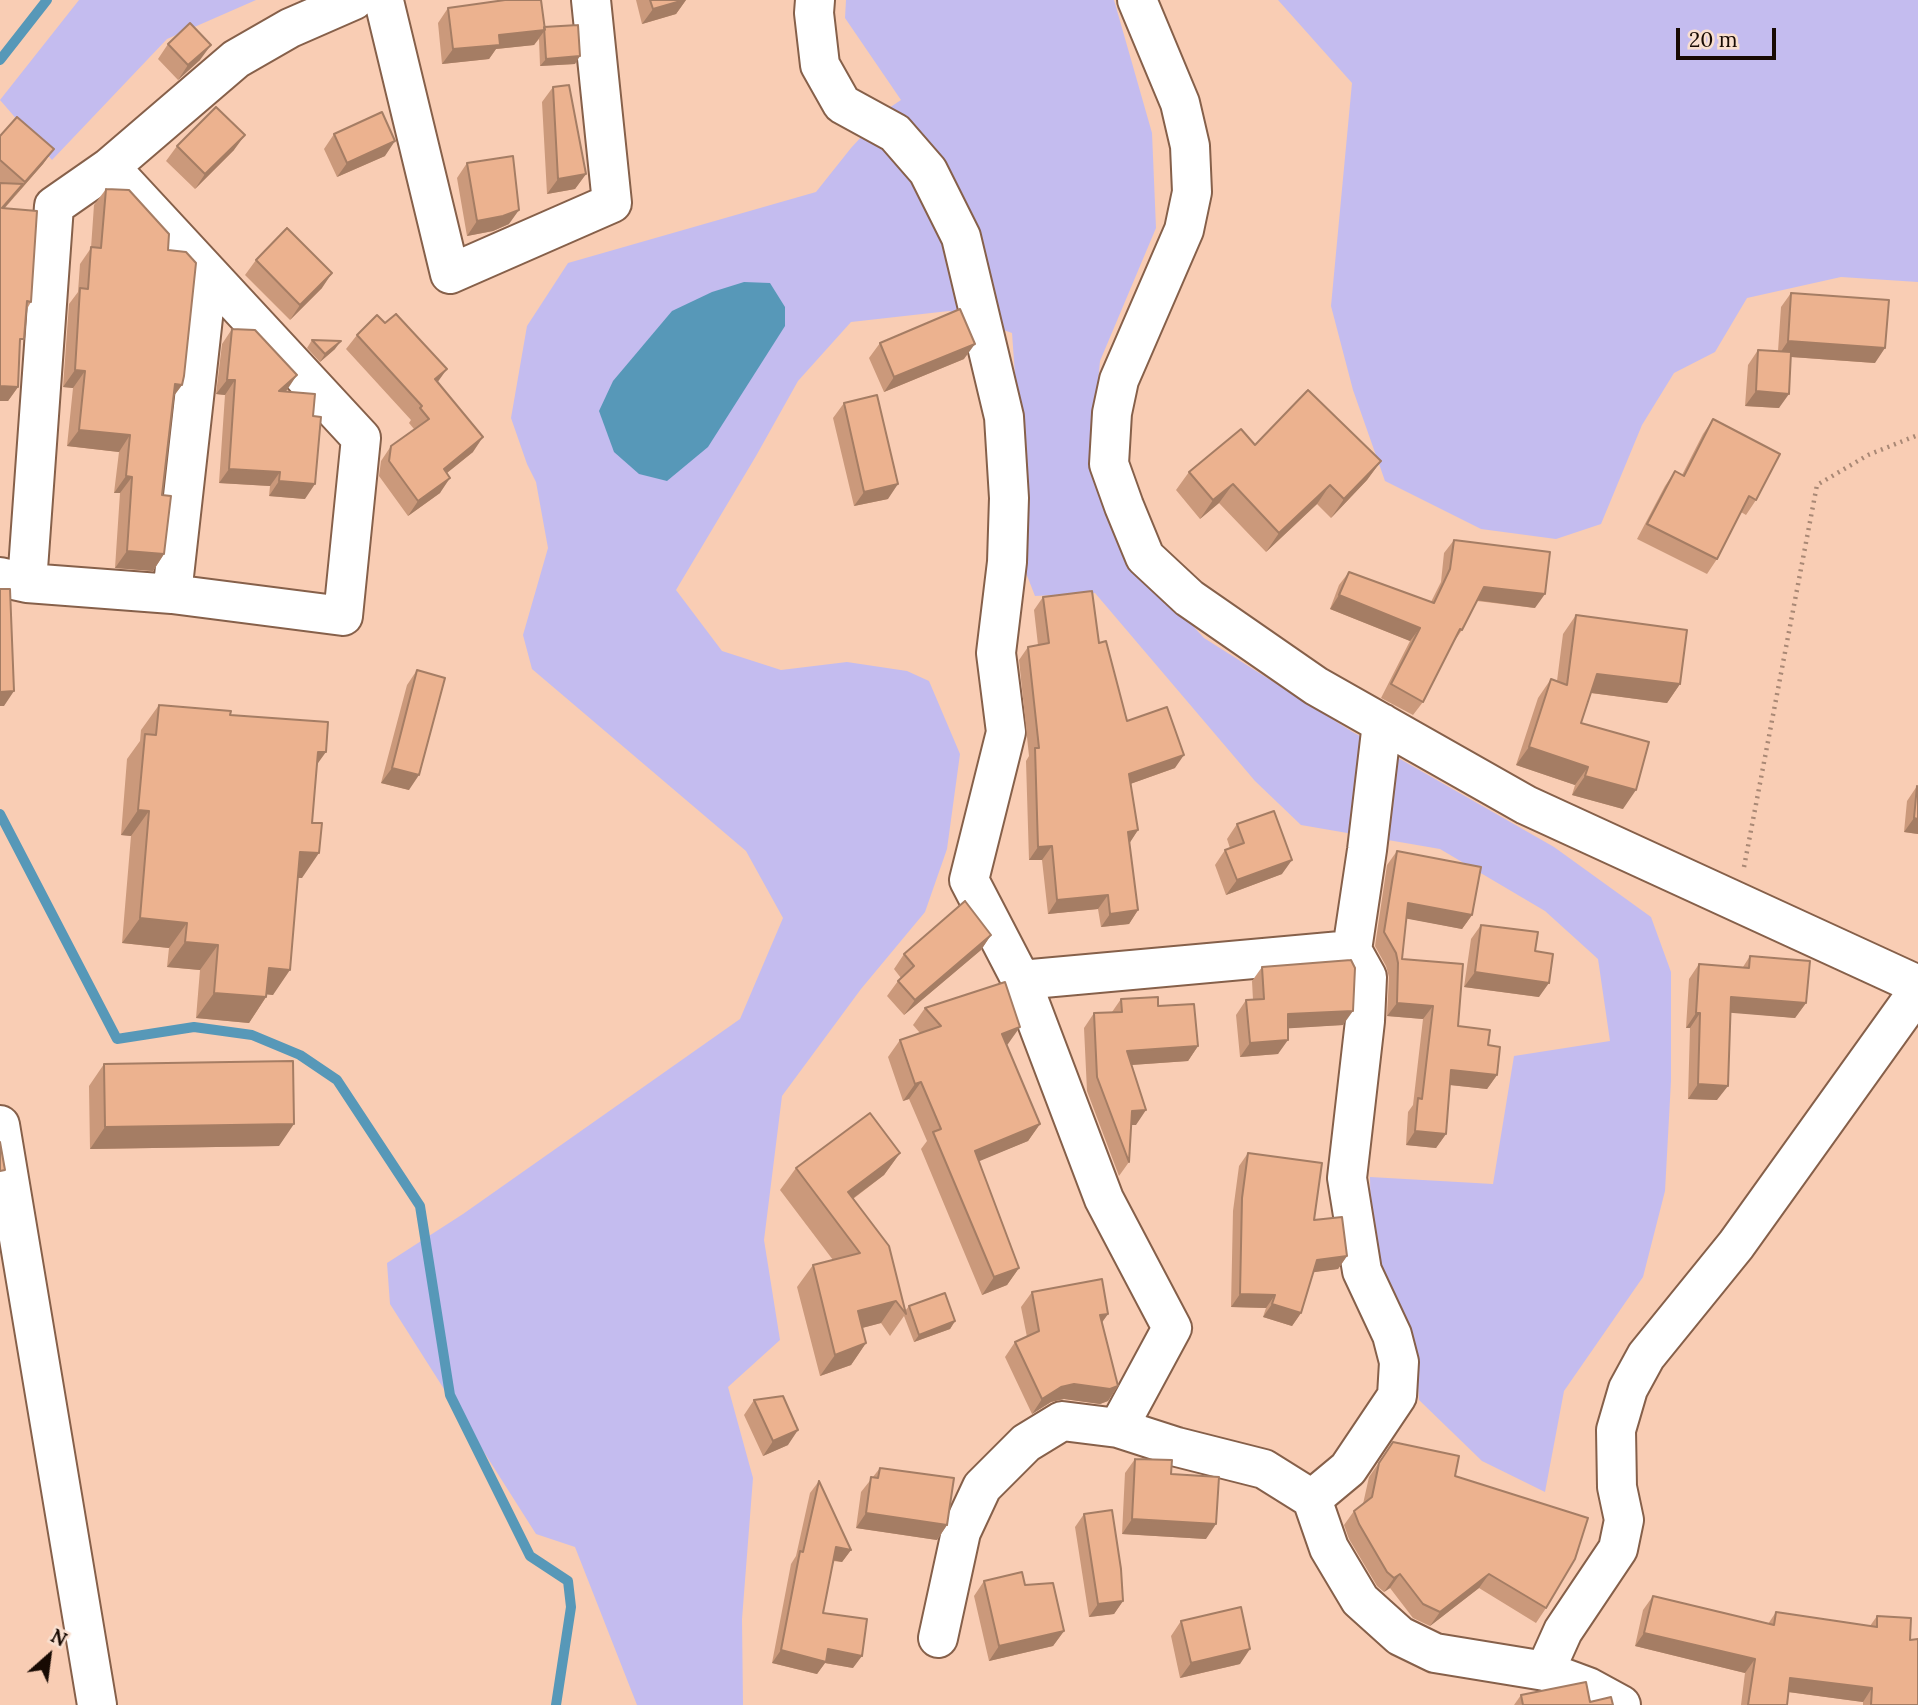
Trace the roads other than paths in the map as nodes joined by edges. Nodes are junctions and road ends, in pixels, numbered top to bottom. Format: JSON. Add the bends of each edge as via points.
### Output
{"nodes":[{"id":1,"x":380,"y":0,"type":"edge"},
{"id":2,"x":591,"y":0,"type":"edge"},
{"id":3,"x":816,"y":0,"type":"edge"},
{"id":4,"x":1137,"y":0,"type":"edge"},
{"id":5,"x":110,"y":167,"type":"junction"},
{"id":6,"x":208,"y":273,"type":"junction"},
{"id":7,"x":13,"y":580,"type":"edge"},
{"id":8,"x":172,"y":594,"type":"junction"},
{"id":9,"x":1382,"y":723,"type":"junction"},
{"id":10,"x":1352,"y":950,"type":"junction"},
{"id":11,"x":1021,"y":979,"type":"junction"},
{"id":12,"x":1918,"y":985,"type":"edge"},
{"id":13,"x":1918,"y":991,"type":"edge"},
{"id":14,"x":0,"y":1125,"type":"edge"},
{"id":15,"x":1118,"y":1428,"type":"junction"},
{"id":16,"x":1312,"y":1499,"type":"junction"},
{"id":17,"x":938,"y":1638,"type":"dead end"},
{"id":18,"x":1545,"y":1671,"type":"junction"},
{"id":19,"x":97,"y":1705,"type":"edge"},
{"id":20,"x":1621,"y":1705,"type":"edge"}],
"edges":[{"from":1,"to":2,"type":"street","via":[[450,274],[612,203]]},
{"from":1,"to":5,"type":"street","via":[[290,27],[236,59]]},
{"from":3,"to":11,"type":"street","via":[[820,65],[842,104],[895,133],[928,171],[961,237],[1003,417],[1009,524],[996,653],[1006,732],[969,880]]},
{"from":4,"to":9,"type":"street","via":[[1180,103],[1190,146],[1192,192],[1184,230],[1119,380],[1112,413],[1113,474],[1145,557],[1180,590],[1316,686]]},
{"from":5,"to":6,"type":"street"},
{"from":5,"to":7,"type":"street","via":[[54,206]]},
{"from":6,"to":8,"type":"street"},
{"from":6,"to":8,"type":"street","via":[[361,438],[343,616]]},
{"from":7,"to":8,"type":"street"},
{"from":9,"to":10,"type":"street"},
{"from":9,"to":12,"type":"street","via":[[1526,804]]},
{"from":10,"to":11,"type":"street"},
{"from":10,"to":16,"type":"street","via":[[1367,976],[1347,1178],[1362,1271],[1392,1335],[1399,1362],[1396,1396],[1349,1469]]},
{"from":11,"to":15,"type":"street","via":[[1104,1199],[1172,1328]]},
{"from":13,"to":18,"type":"street","via":[[1736,1245],[1646,1356],[1628,1389],[1616,1430],[1617,1487],[1624,1520],[1618,1549],[1563,1631]]},
{"from":14,"to":19,"type":"street"},
{"from":15,"to":16,"type":"street","via":[[1264,1469]]},
{"from":15,"to":17,"type":"street","via":[[1062,1421],[1026,1443],[982,1487],[961,1532]]},
{"from":16,"to":18,"type":"street","via":[[1329,1548],[1360,1600],[1400,1636],[1435,1653]]},
{"from":18,"to":20,"type":"street"}]}
